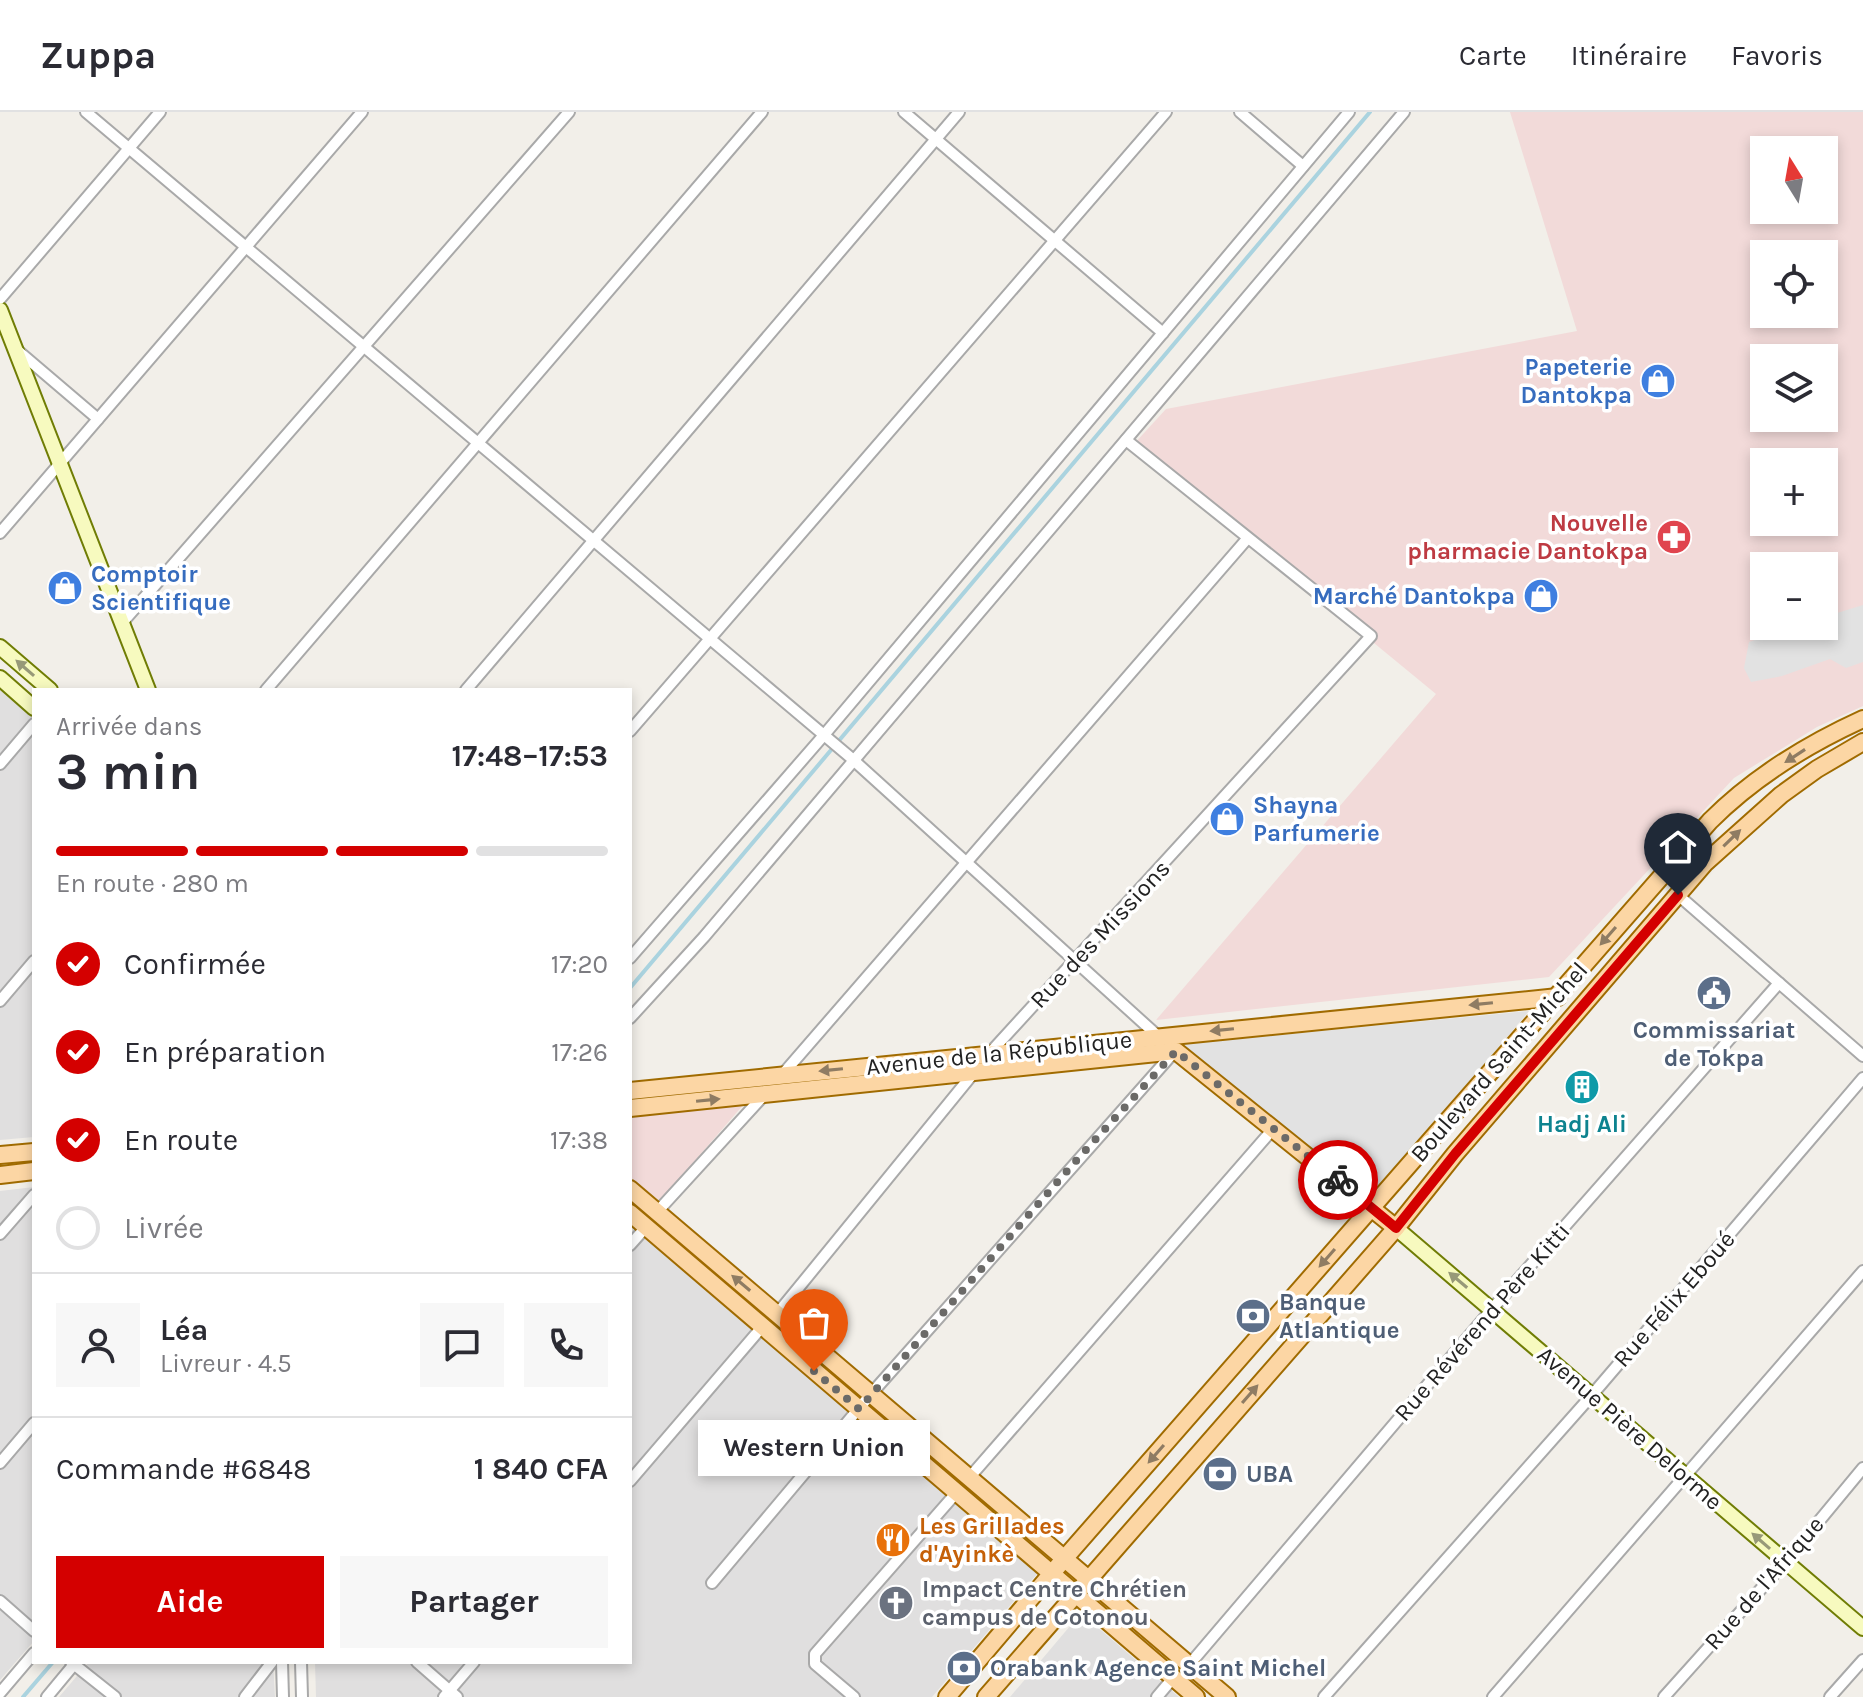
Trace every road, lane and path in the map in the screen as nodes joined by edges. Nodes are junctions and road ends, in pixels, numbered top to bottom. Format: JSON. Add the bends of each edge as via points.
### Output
{"nodes":[{"id":1,"x":86,"y":112,"type":"edge"},
{"id":2,"x":160,"y":112,"type":"edge"},
{"id":3,"x":362,"y":112,"type":"edge"},
{"id":4,"x":569,"y":112,"type":"edge"},
{"id":5,"x":762,"y":112,"type":"edge"},
{"id":6,"x":904,"y":112,"type":"edge"},
{"id":7,"x":959,"y":112,"type":"edge"},
{"id":8,"x":1166,"y":112,"type":"edge"},
{"id":9,"x":1240,"y":112,"type":"edge"},
{"id":10,"x":1349,"y":112,"type":"edge"},
{"id":11,"x":1404,"y":112,"type":"edge"},
{"id":12,"x":936,"y":139,"type":"junction"},
{"id":13,"x":129,"y":148,"type":"junction"},
{"id":14,"x":1303,"y":166,"type":"junction"},
{"id":15,"x":1056,"y":241,"type":"junction"},
{"id":16,"x":246,"y":247,"type":"junction"},
{"id":17,"x":0,"y":299,"type":"edge"},
{"id":18,"x":0,"y":310,"type":"edge"},
{"id":19,"x":1163,"y":333,"type":"junction"},
{"id":20,"x":364,"y":347,"type":"junction"},
{"id":21,"x":15,"y":348,"type":"junction"},
{"id":22,"x":98,"y":419,"type":"junction"},
{"id":23,"x":1126,"y":440,"type":"junction"},
{"id":24,"x":478,"y":443,"type":"junction"},
{"id":25,"x":60,"y":463,"type":"junction"},
{"id":26,"x":0,"y":533,"type":"edge"},
{"id":27,"x":1247,"y":539,"type":"junction"},
{"id":28,"x":592,"y":540,"type":"junction"},
{"id":29,"x":122,"y":623,"type":"junction"},
{"id":30,"x":709,"y":639,"type":"junction"},
{"id":31,"x":0,"y":647,"type":"edge"},
{"id":32,"x":0,"y":678,"type":"edge"},
{"id":33,"x":48,"y":688,"type":"edge"},
{"id":34,"x":146,"y":688,"type":"edge"},
{"id":35,"x":268,"y":688,"type":"edge"},
{"id":36,"x":468,"y":688,"type":"edge"},
{"id":37,"x":32,"y":706,"type":"edge"},
{"id":38,"x":1863,"y":719,"type":"edge"},
{"id":39,"x":32,"y":726,"type":"edge"},
{"id":40,"x":632,"y":729,"type":"edge"},
{"id":41,"x":826,"y":737,"type":"junction"},
{"id":42,"x":1863,"y":742,"type":"edge"},
{"id":43,"x":852,"y":758,"type":"junction"},
{"id":44,"x":0,"y":764,"type":"edge"},
{"id":45,"x":967,"y":862,"type":"junction"},
{"id":46,"x":1678,"y":895,"type":"junction"},
{"id":47,"x":632,"y":956,"type":"edge"},
{"id":48,"x":1077,"y":961,"type":"junction"},
{"id":49,"x":32,"y":963,"type":"edge"},
{"id":50,"x":1779,"y":983,"type":"junction"},
{"id":51,"x":1558,"y":997,"type":"junction"},
{"id":52,"x":0,"y":1001,"type":"edge"},
{"id":53,"x":632,"y":1016,"type":"edge"},
{"id":54,"x":1159,"y":1037,"type":"junction"},
{"id":55,"x":1176,"y":1051,"type":"junction"},
{"id":56,"x":990,"y":1054,"type":"junction"},
{"id":57,"x":1863,"y":1056,"type":"edge"},
{"id":58,"x":974,"y":1073,"type":"junction"},
{"id":59,"x":782,"y":1075,"type":"junction"},
{"id":60,"x":1863,"y":1078,"type":"edge"},
{"id":61,"x":632,"y":1091,"type":"edge"},
{"id":62,"x":764,"y":1094,"type":"junction"},
{"id":63,"x":632,"y":1108,"type":"edge"},
{"id":64,"x":1273,"y":1129,"type":"junction"},
{"id":65,"x":32,"y":1152,"type":"edge"},
{"id":66,"x":0,"y":1155,"type":"edge"},
{"id":67,"x":32,"y":1171,"type":"edge"},
{"id":68,"x":0,"y":1175,"type":"edge"},
{"id":69,"x":632,"y":1191,"type":"edge"},
{"id":70,"x":32,"y":1197,"type":"edge"},
{"id":71,"x":1371,"y":1207,"type":"junction"},
{"id":72,"x":657,"y":1212,"type":"junction"},
{"id":73,"x":632,"y":1215,"type":"edge"},
{"id":74,"x":646,"y":1227,"type":"junction"},
{"id":75,"x":1396,"y":1228,"type":"junction"},
{"id":76,"x":0,"y":1234,"type":"edge"},
{"id":77,"x":632,"y":1243,"type":"edge"},
{"id":78,"x":1863,"y":1271,"type":"edge"},
{"id":79,"x":1492,"y":1309,"type":"junction"},
{"id":80,"x":777,"y":1314,"type":"junction"},
{"id":81,"x":762,"y":1327,"type":"junction"},
{"id":82,"x":871,"y":1394,"type":"junction"},
{"id":83,"x":1592,"y":1395,"type":"junction"},
{"id":84,"x":859,"y":1409,"type":"junction"},
{"id":85,"x":32,"y":1425,"type":"edge"},
{"id":86,"x":0,"y":1463,"type":"edge"},
{"id":87,"x":1863,"y":1468,"type":"edge"},
{"id":88,"x":1686,"y":1476,"type":"junction"},
{"id":89,"x":969,"y":1478,"type":"junction"},
{"id":90,"x":632,"y":1479,"type":"edge"},
{"id":91,"x":957,"y":1492,"type":"junction"},
{"id":92,"x":1064,"y":1559,"type":"junction"},
{"id":93,"x":1786,"y":1561,"type":"junction"},
{"id":94,"x":1052,"y":1574,"type":"junction"},
{"id":95,"x":1088,"y":1579,"type":"junction"},
{"id":96,"x":712,"y":1583,"type":"dead end"},
{"id":97,"x":1075,"y":1593,"type":"junction"},
{"id":98,"x":0,"y":1601,"type":"edge"},
{"id":99,"x":1863,"y":1628,"type":"edge"},
{"id":100,"x":32,"y":1629,"type":"edge"},
{"id":101,"x":32,"y":1655,"type":"edge"},
{"id":102,"x":1863,"y":1660,"type":"edge"},
{"id":103,"x":73,"y":1664,"type":"edge"},
{"id":104,"x":75,"y":1664,"type":"edge"},
{"id":105,"x":270,"y":1664,"type":"edge"},
{"id":106,"x":282,"y":1664,"type":"edge"},
{"id":107,"x":301,"y":1664,"type":"edge"},
{"id":108,"x":419,"y":1664,"type":"edge"},
{"id":109,"x":473,"y":1664,"type":"edge"},
{"id":110,"x":1189,"y":1665,"type":"junction"},
{"id":111,"x":1173,"y":1678,"type":"junction"},
{"id":112,"x":0,"y":1693,"type":"edge"},
{"id":113,"x":450,"y":1695,"type":"edge"},
{"id":114,"x":47,"y":1697,"type":"edge"},
{"id":115,"x":115,"y":1697,"type":"edge"},
{"id":116,"x":245,"y":1697,"type":"edge"},
{"id":117,"x":283,"y":1697,"type":"edge"},
{"id":118,"x":302,"y":1697,"type":"edge"},
{"id":119,"x":854,"y":1697,"type":"edge"},
{"id":120,"x":947,"y":1697,"type":"edge"},
{"id":121,"x":986,"y":1697,"type":"edge"},
{"id":122,"x":1157,"y":1697,"type":"edge"},
{"id":123,"x":1196,"y":1697,"type":"edge"},
{"id":124,"x":1227,"y":1697,"type":"edge"},
{"id":125,"x":1324,"y":1697,"type":"edge"},
{"id":126,"x":1493,"y":1697,"type":"edge"},
{"id":127,"x":1664,"y":1697,"type":"edge"},
{"id":128,"x":1830,"y":1697,"type":"edge"}],
"edges":[{"from":1,"to":13,"type":"street"},
{"from":2,"to":13,"type":"street"},
{"from":3,"to":16,"type":"street"},
{"from":4,"to":20,"type":"street"},
{"from":5,"to":24,"type":"street"},
{"from":6,"to":12,"type":"street"},
{"from":7,"to":12,"type":"street"},
{"from":8,"to":15,"type":"street"},
{"from":9,"to":14,"type":"street"},
{"from":10,"to":14,"type":"street"},
{"from":11,"to":23,"type":"street"},
{"from":12,"to":15,"type":"street"},
{"from":12,"to":28,"type":"street"},
{"from":13,"to":16,"type":"street"},
{"from":13,"to":17,"type":"street"},
{"from":14,"to":19,"type":"street"},
{"from":15,"to":19,"type":"street"},
{"from":15,"to":30,"type":"street"},
{"from":16,"to":20,"type":"street"},
{"from":16,"to":22,"type":"street"},
{"from":18,"to":21,"type":"main road"},
{"from":19,"to":41,"type":"street"},
{"from":20,"to":24,"type":"street"},
{"from":20,"to":29,"type":"street"},
{"from":21,"to":22,"type":"street"},
{"from":21,"to":25,"type":"main road"},
{"from":22,"to":25,"type":"street"},
{"from":23,"to":27,"type":"street"},
{"from":23,"to":43,"type":"street"},
{"from":24,"to":28,"type":"street"},
{"from":24,"to":35,"type":"street"},
{"from":25,"to":26,"type":"street"},
{"from":25,"to":29,"type":"main road"},
{"from":27,"to":45,"type":"street"},
{"from":27,"to":48,"type":"street","name":"Rue des Missions","via":[[1371,636]]},
{"from":28,"to":30,"type":"street"},
{"from":28,"to":36,"type":"street"},
{"from":29,"to":34,"type":"main road"},
{"from":30,"to":40,"type":"street"},
{"from":30,"to":41,"type":"street"},
{"from":33,"to":31,"type":"main road","one_way":true},
{"from":32,"to":37,"type":"main road"},
{"from":38,"to":51,"type":"main road","name":"Boulevard Saint-Michel","one_way":true,"via":[[1803,750],[1724,807]]},
{"from":39,"to":44,"type":"street"},
{"from":41,"to":43,"type":"street"},
{"from":41,"to":47,"type":"street"},
{"from":46,"to":42,"type":"main road","name":"Boulevard Saint-Michel","one_way":true,"via":[[1705,863],[1781,795]]},
{"from":43,"to":45,"type":"street"},
{"from":43,"to":53,"type":"street"},
{"from":45,"to":48,"type":"street"},
{"from":45,"to":59,"type":"street"},
{"from":46,"to":50,"type":"street"},
{"from":46,"to":75,"type":"main road","name":"Boulevard Saint-Michel"},
{"from":48,"to":54,"type":"street"},
{"from":48,"to":56,"type":"street","name":"Rue des Missions"},
{"from":49,"to":52,"type":"street"},
{"from":50,"to":57,"type":"street"},
{"from":50,"to":79,"type":"street","name":"Rue Révérend Père Kitti"},
{"from":51,"to":54,"type":"main road","name":"Avenue de la République","one_way":true},
{"from":51,"to":71,"type":"main road","name":"Boulevard Saint-Michel"},
{"from":54,"to":55,"type":"street"},
{"from":54,"to":56,"type":"main road","name":"Avenue de la République"},
{"from":55,"to":58,"type":"main road","name":"Avenue de la République"},
{"from":55,"to":64,"type":"main road"},
{"from":55,"to":82,"type":"street"},
{"from":56,"to":58,"type":"street","name":"Rue des Missions"},
{"from":56,"to":59,"type":"main road","name":"Avenue de la République","one_way":true},
{"from":58,"to":62,"type":"main road","name":"Avenue de la République"},
{"from":58,"to":80,"type":"street","name":"Rue des Missions"},
{"from":59,"to":61,"type":"main road","name":"Avenue de la République"},
{"from":59,"to":62,"type":"street"},
{"from":60,"to":83,"type":"street","name":"Rue Félix Eboué"},
{"from":63,"to":62,"type":"main road","name":"Avenue de la République","one_way":true},
{"from":62,"to":72,"type":"street"},
{"from":64,"to":71,"type":"main road"},
{"from":64,"to":89,"type":"street"},
{"from":65,"to":66,"type":"main road"},
{"from":67,"to":68,"type":"main road"},
{"from":69,"to":72,"type":"main road"},
{"from":70,"to":76,"type":"street"},
{"from":71,"to":75,"type":"main road"},
{"from":71,"to":92,"type":"main road","name":"Boulevard Saint-Michel","one_way":true},
{"from":80,"to":72,"type":"main road","one_way":true},
{"from":73,"to":74,"type":"main road"},
{"from":74,"to":77,"type":"street"},
{"from":74,"to":81,"type":"main road"},
{"from":79,"to":75,"type":"main road","name":"Avenue Pière Delorme","one_way":true},
{"from":95,"to":75,"type":"main road","name":"Boulevard Saint-Michel","one_way":true},
{"from":78,"to":88,"type":"street"},
{"from":79,"to":83,"type":"main road","name":"Avenue Pière Delorme"},
{"from":79,"to":110,"type":"street","name":"Rue Révérend Père Kitti"},
{"from":80,"to":82,"type":"main road"},
{"from":81,"to":84,"type":"main road"},
{"from":81,"to":90,"type":"street"},
{"from":82,"to":84,"type":"street"},
{"from":82,"to":89,"type":"main road"},
{"from":83,"to":88,"type":"main road","name":"Avenue Pière Delorme"},
{"from":83,"to":125,"type":"street","name":"Rue Félix Eboué"},
{"from":84,"to":91,"type":"main road"},
{"from":84,"to":96,"type":"street"},
{"from":85,"to":86,"type":"street"},
{"from":87,"to":93,"type":"street","name":"Rue de l'Afrique"},
{"from":93,"to":88,"type":"main road","name":"Avenue Pière Delorme","one_way":true},
{"from":88,"to":126,"type":"street"},
{"from":89,"to":92,"type":"main road"},
{"from":91,"to":94,"type":"main road"},
{"from":91,"to":119,"type":"street","via":[[815,1654],[815,1664]]},
{"from":92,"to":94,"type":"main road","name":"Boulevard Saint-Michel"},
{"from":92,"to":95,"type":"main road"},
{"from":93,"to":99,"type":"main road","name":"Avenue Pière Delorme"},
{"from":93,"to":127,"type":"street","name":"Rue de l'Afrique"},
{"from":94,"to":97,"type":"main road"},
{"from":94,"to":120,"type":"main road","name":"Boulevard Saint-Michel"},
{"from":95,"to":97,"type":"main road","name":"Boulevard Saint-Michel"},
{"from":95,"to":110,"type":"main road"},
{"from":97,"to":111,"type":"main road"},
{"from":97,"to":121,"type":"main road","name":"Boulevard Saint-Michel"},
{"from":98,"to":100,"type":"street"},
{"from":101,"to":112,"type":"street"},
{"from":102,"to":128,"type":"street"},
{"from":103,"to":114,"type":"street"},
{"from":104,"to":115,"type":"street"},
{"from":105,"to":116,"type":"street"},
{"from":106,"to":117,"type":"street"},
{"from":107,"to":118,"type":"street"},
{"from":108,"to":113,"type":"street"},
{"from":109,"to":113,"type":"street"},
{"from":110,"to":124,"type":"main road"},
{"from":111,"to":122,"type":"street"},
{"from":111,"to":123,"type":"main road"}]}
